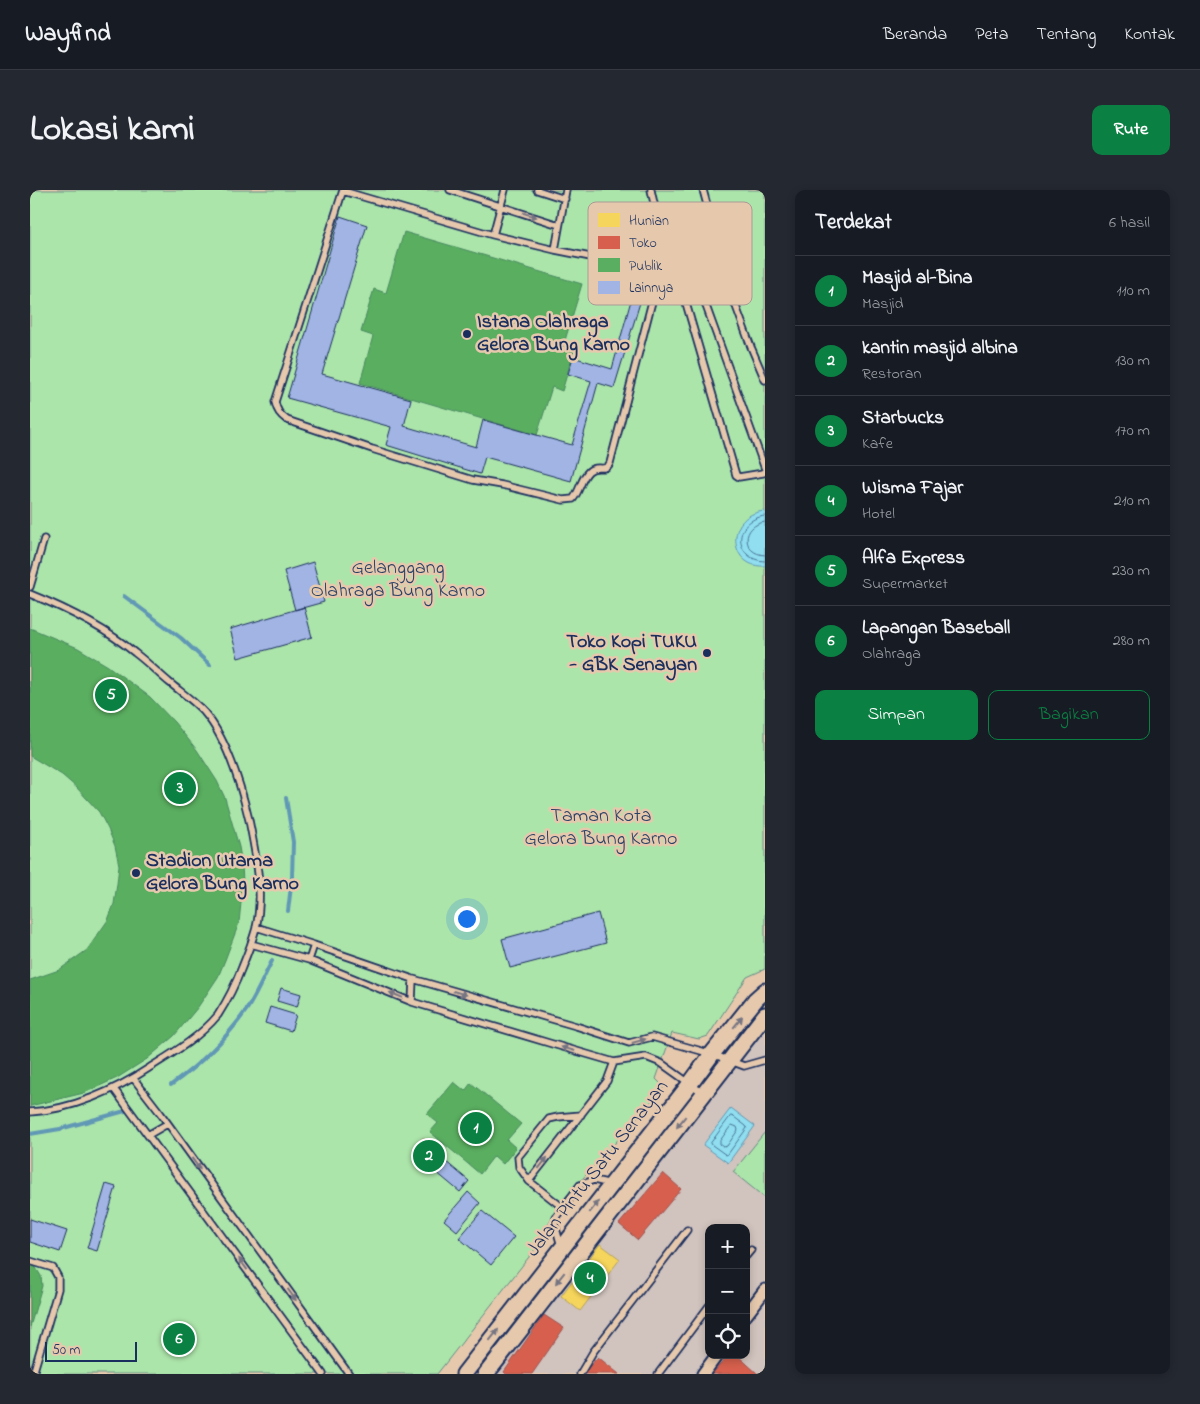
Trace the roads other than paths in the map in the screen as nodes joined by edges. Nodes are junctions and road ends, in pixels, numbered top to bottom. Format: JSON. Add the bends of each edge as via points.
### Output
{"nodes":[{"id":1,"x":343,"y":190,"type":"edge"},
{"id":2,"x":450,"y":190,"type":"edge"},
{"id":3,"x":505,"y":190,"type":"edge"},
{"id":4,"x":537,"y":190,"type":"edge"},
{"id":5,"x":566,"y":190,"type":"edge"},
{"id":6,"x":564,"y":199,"type":"junction"},
{"id":7,"x":501,"y":206,"type":"junction"},
{"id":8,"x":559,"y":224,"type":"junction"},
{"id":9,"x":493,"y":235,"type":"junction"},
{"id":10,"x":555,"y":250,"type":"junction"},
{"id":11,"x":588,"y":257,"type":"edge"},
{"id":12,"x":651,"y":305,"type":"edge"},
{"id":13,"x":687,"y":305,"type":"edge"},
{"id":14,"x":706,"y":305,"type":"edge"},
{"id":15,"x":736,"y":305,"type":"edge"},
{"id":16,"x":765,"y":380,"type":"edge"},
{"id":17,"x":765,"y":471,"type":"edge"},
{"id":18,"x":44,"y":539,"type":"dead end"},
{"id":19,"x":30,"y":586,"type":"edge"},
{"id":20,"x":30,"y":594,"type":"edge"},
{"id":21,"x":256,"y":927,"type":"junction"},
{"id":22,"x":251,"y":944,"type":"junction"},
{"id":23,"x":314,"y":945,"type":"junction"},
{"id":24,"x":309,"y":960,"type":"junction"},
{"id":25,"x":413,"y":979,"type":"junction"},
{"id":26,"x":765,"y":991,"type":"edge"},
{"id":27,"x":412,"y":1002,"type":"junction"},
{"id":28,"x":765,"y":1015,"type":"edge"},
{"id":29,"x":712,"y":1054,"type":"junction"},
{"id":30,"x":765,"y":1060,"type":"edge"},
{"id":31,"x":728,"y":1061,"type":"junction"},
{"id":32,"x":614,"y":1062,"type":"junction"},
{"id":33,"x":134,"y":1079,"type":"junction"},
{"id":34,"x":690,"y":1084,"type":"junction"},
{"id":35,"x":114,"y":1089,"type":"junction"},
{"id":36,"x":703,"y":1093,"type":"junction"},
{"id":37,"x":30,"y":1112,"type":"edge"},
{"id":38,"x":580,"y":1115,"type":"junction"},
{"id":39,"x":167,"y":1124,"type":"junction"},
{"id":40,"x":148,"y":1135,"type":"junction"},
{"id":41,"x":529,"y":1181,"type":"junction"},
{"id":42,"x":612,"y":1184,"type":"junction"},
{"id":43,"x":562,"y":1207,"type":"junction"},
{"id":44,"x":687,"y":1230,"type":"dead end"},
{"id":45,"x":562,"y":1248,"type":"junction"},
{"id":46,"x":30,"y":1261,"type":"edge"},
{"id":47,"x":765,"y":1290,"type":"edge"},
{"id":48,"x":705,"y":1311,"type":"edge"},
{"id":49,"x":747,"y":1314,"type":"edge"},
{"id":50,"x":713,"y":1359,"type":"edge"},
{"id":51,"x":33,"y":1374,"type":"edge"},
{"id":52,"x":323,"y":1374,"type":"edge"},
{"id":53,"x":349,"y":1374,"type":"edge"},
{"id":54,"x":464,"y":1374,"type":"edge"},
{"id":55,"x":486,"y":1374,"type":"edge"},
{"id":56,"x":580,"y":1374,"type":"edge"},
{"id":57,"x":658,"y":1374,"type":"edge"},
{"id":58,"x":703,"y":1374,"type":"edge"}],
"edges":[{"from":1,"to":9,"type":"lane"},
{"from":1,"to":12,"type":"lane","via":[[275,402],[276,410],[288,420],[474,480],[563,500],[573,499],[590,469],[606,469],[610,463]]},
{"from":2,"to":7,"type":"lane"},
{"from":3,"to":7,"type":"lane"},
{"from":4,"to":6,"type":"lane"},
{"from":5,"to":6,"type":"lane"},
{"from":6,"to":8,"type":"lane"},
{"from":7,"to":8,"type":"lane","one_way":true},
{"from":7,"to":9,"type":"lane"},
{"from":8,"to":10,"type":"lane"},
{"from":9,"to":10,"type":"lane"},
{"from":10,"to":11,"type":"lane"},
{"from":13,"to":17,"type":"lane","via":[[736,475]]},
{"from":14,"to":17,"type":"lane"},
{"from":15,"to":16,"type":"lane"},
{"from":18,"to":19,"type":"lane"},
{"from":20,"to":21,"type":"lane","via":[[107,632],[204,712],[223,742],[244,800],[258,866],[260,894]]},
{"from":21,"to":22,"type":"lane"},
{"from":21,"to":23,"type":"lane"},
{"from":22,"to":24,"type":"lane"},
{"from":22,"to":33,"type":"lane","via":[[218,1014],[197,1036]]},
{"from":23,"to":24,"type":"lane"},
{"from":23,"to":25,"type":"lane"},
{"from":27,"to":24,"type":"lane","one_way":true},
{"from":25,"to":27,"type":"lane"},
{"from":25,"to":29,"type":"lane","one_way":true,"via":[[629,1043],[652,1037]]},
{"from":29,"to":26,"type":"main road","name":"Jalan Pintu Satu Senayan","one_way":true},
{"from":32,"to":27,"type":"lane","one_way":true},
{"from":28,"to":31,"type":"main road","name":"Jalan Pintu Satu Senayan"},
{"from":29,"to":31,"type":"lane"},
{"from":29,"to":34,"type":"main road","name":"Jalan Pintu Satu Senayan"},
{"from":30,"to":31,"type":"lane","via":[[744,1066]]},
{"from":31,"to":36,"type":"main road","name":"Jalan Pintu Satu Senayan"},
{"from":32,"to":34,"type":"lane","via":[[646,1057],[661,1063]]},
{"from":32,"to":38,"type":"lane","via":[[607,1081]]},
{"from":33,"to":35,"type":"lane"},
{"from":33,"to":39,"type":"lane"},
{"from":34,"to":36,"type":"lane"},
{"from":34,"to":42,"type":"main road","name":"Jalan Pintu Satu Senayan"},
{"from":35,"to":37,"type":"lane","via":[[45,1111]]},
{"from":35,"to":40,"type":"lane"},
{"from":36,"to":55,"type":"main road","name":"Jalan Pintu Satu Senayan","one_way":true},
{"from":41,"to":38,"type":"lane","one_way":true},
{"from":38,"to":41,"type":"lane","via":[[549,1119],[518,1157],[519,1167]]},
{"from":39,"to":40,"type":"lane"},
{"from":39,"to":53,"type":"lane","one_way":true},
{"from":52,"to":40,"type":"lane","one_way":true},
{"from":41,"to":43,"type":"lane"},
{"from":42,"to":43,"type":"lane","via":[[594,1180],[580,1185]]},
{"from":45,"to":42,"type":"main road","name":"Jalan Pintu Satu Senayan","one_way":true},
{"from":43,"to":45,"type":"lane","via":[[555,1225]]},
{"from":44,"to":56,"type":"lane","via":[[593,1352]]},
{"from":54,"to":45,"type":"main road","name":"Jalan Pintu Satu Senayan","one_way":true},
{"from":46,"to":51,"type":"lane","via":[[54,1268],[58,1277],[58,1289]]},
{"from":47,"to":49,"type":"street"},
{"from":48,"to":57,"type":"lane"},
{"from":50,"to":58,"type":"street"}]}
